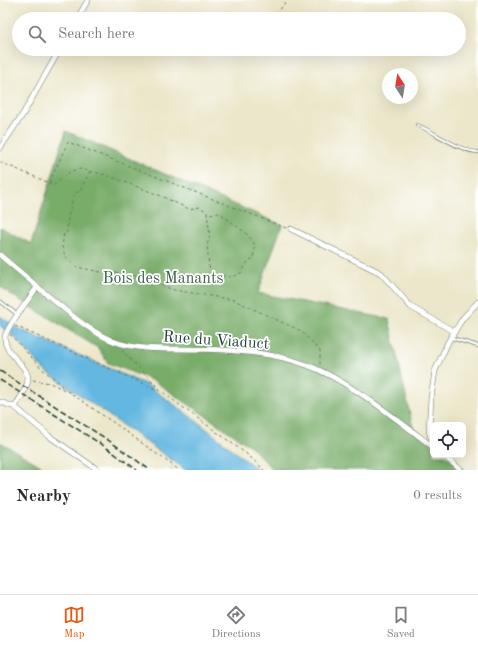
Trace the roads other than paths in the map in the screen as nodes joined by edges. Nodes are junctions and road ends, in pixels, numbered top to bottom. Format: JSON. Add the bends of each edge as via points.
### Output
{"nodes":[{"id":1,"x":88,"y":0,"type":"edge"},
{"id":2,"x":82,"y":12,"type":"edge"},
{"id":3,"x":56,"y":56,"type":"edge"},
{"id":4,"x":417,"y":125,"type":"dead end"},
{"id":5,"x":0,"y":148,"type":"edge"},
{"id":6,"x":478,"y":152,"type":"edge"},
{"id":7,"x":291,"y":229,"type":"road end"},
{"id":8,"x":0,"y":255,"type":"edge"},
{"id":9,"x":37,"y":287,"type":"junction"},
{"id":10,"x":0,"y":301,"type":"edge"},
{"id":11,"x":478,"y":302,"type":"edge"},
{"id":12,"x":18,"y":315,"type":"junction"},
{"id":13,"x":455,"y":332,"type":"junction"},
{"id":14,"x":451,"y":338,"type":"junction"},
{"id":15,"x":2,"y":340,"type":"edge"},
{"id":16,"x":478,"y":346,"type":"edge"},
{"id":17,"x":0,"y":395,"type":"edge"},
{"id":18,"x":1,"y":402,"type":"edge"},
{"id":19,"x":15,"y":407,"type":"junction"},
{"id":20,"x":429,"y":431,"type":"junction"},
{"id":21,"x":430,"y":435,"type":"edge"},
{"id":22,"x":419,"y":437,"type":"junction"},
{"id":23,"x":430,"y":444,"type":"edge"},
{"id":24,"x":447,"y":458,"type":"edge"},
{"id":25,"x":98,"y":470,"type":"edge"},
{"id":26,"x":461,"y":470,"type":"edge"}],
"edges":[{"from":1,"to":2,"type":"street"},
{"from":3,"to":5,"type":"street"},
{"from":4,"to":6,"type":"lane","via":[[467,150]]},
{"from":7,"to":13,"type":"street","via":[[381,273],[411,307]]},
{"from":8,"to":9,"type":"street","name":"Rue du Viaduct"},
{"from":9,"to":12,"type":"street"},
{"from":9,"to":22,"type":"street","name":"Rue du Viaduct","via":[[90,328],[126,345],[158,349],[254,352],[280,357],[320,371],[357,392]]},
{"from":10,"to":12,"type":"lane"},
{"from":11,"to":13,"type":"street","via":[[463,318]]},
{"from":12,"to":15,"type":"street","via":[[9,333]]},
{"from":13,"to":14,"type":"street"},
{"from":14,"to":16,"type":"lane"},
{"from":14,"to":20,"type":"street","via":[[436,371]]},
{"from":15,"to":19,"type":"street","via":[[24,369],[28,379]]},
{"from":17,"to":18,"type":"street"},
{"from":18,"to":19,"type":"street"},
{"from":19,"to":25,"type":"street","via":[[49,436]]},
{"from":20,"to":21,"type":"street"},
{"from":20,"to":22,"type":"street"},
{"from":22,"to":23,"type":"street","name":"Rue du Viaduct"},
{"from":24,"to":26,"type":"street"}]}
